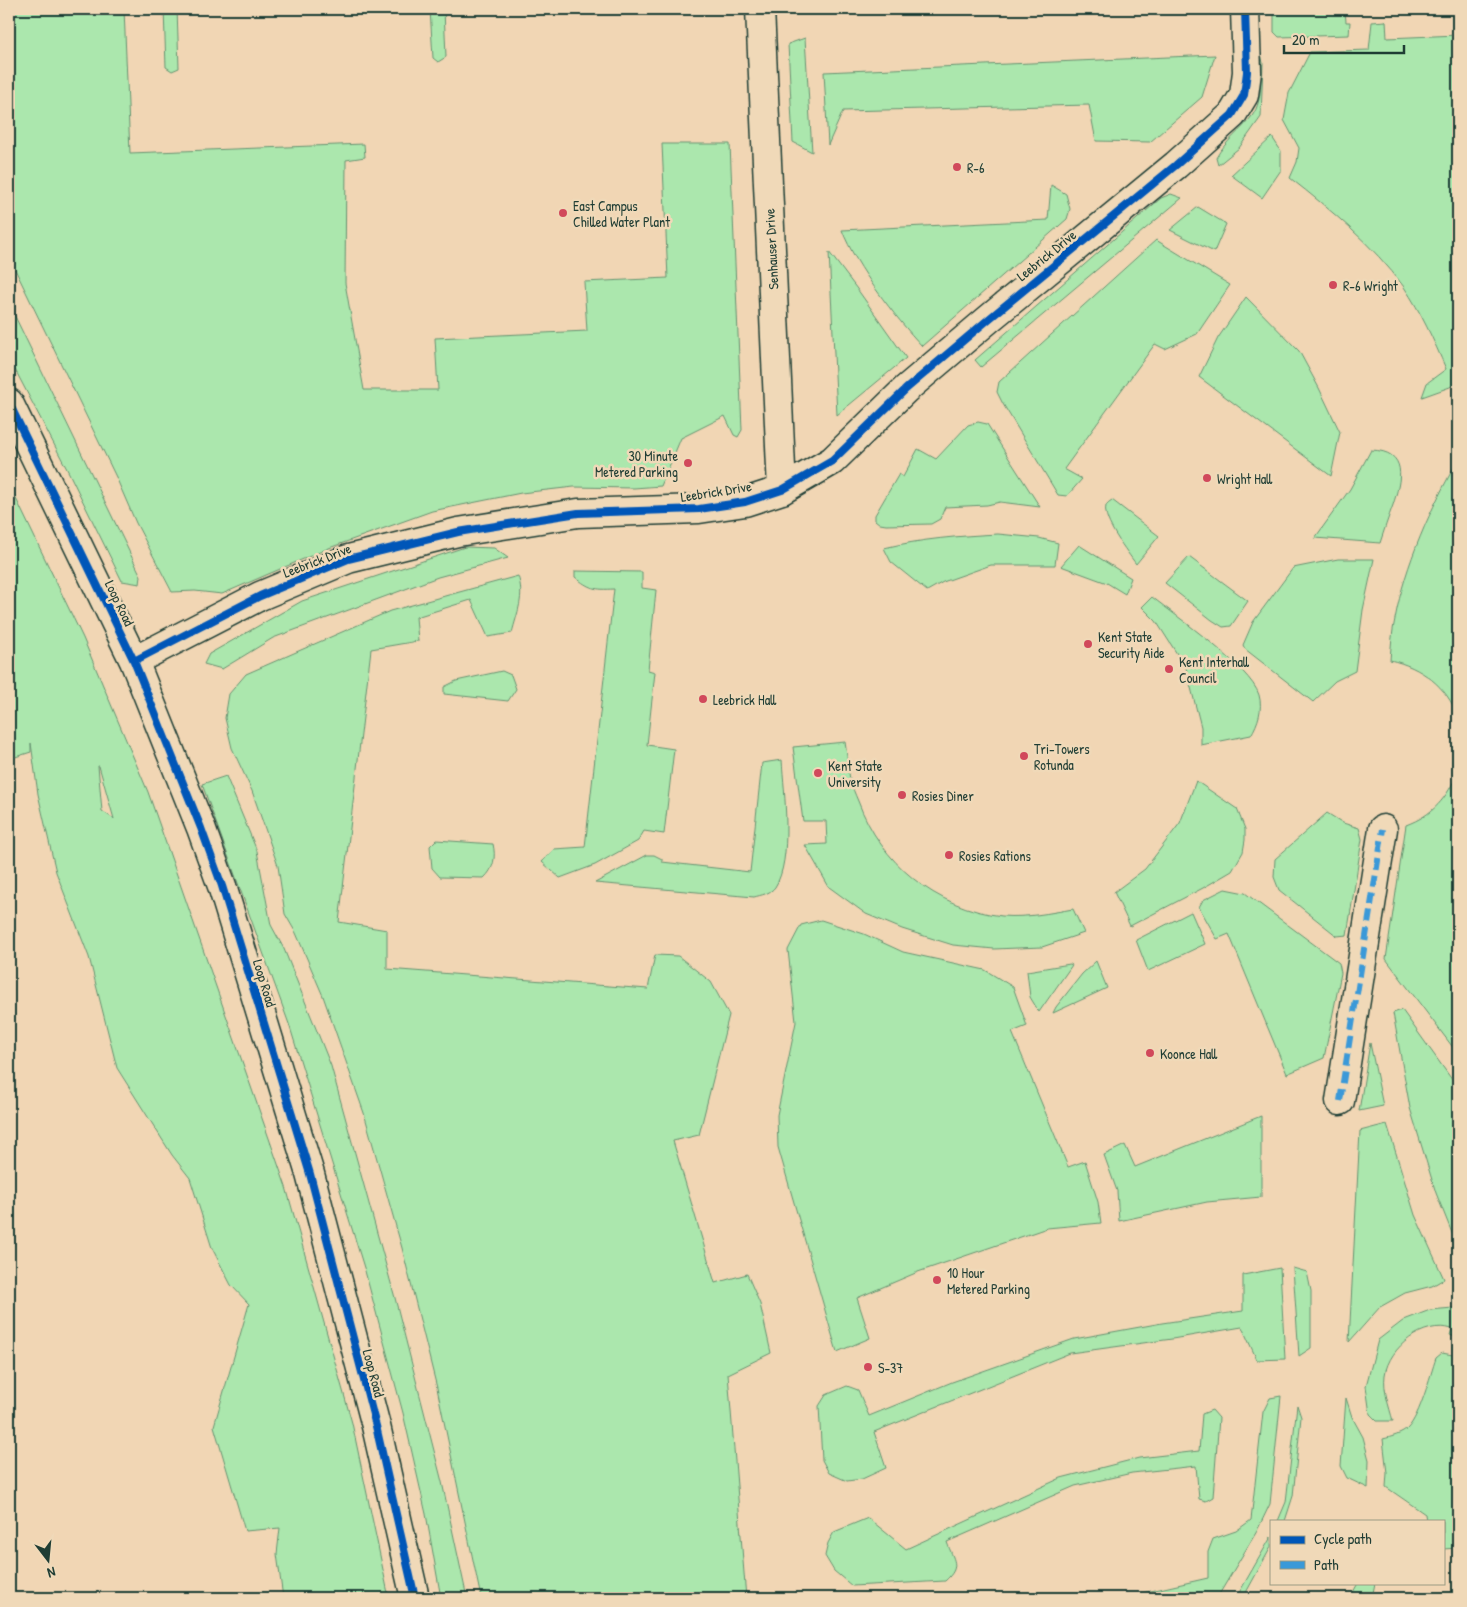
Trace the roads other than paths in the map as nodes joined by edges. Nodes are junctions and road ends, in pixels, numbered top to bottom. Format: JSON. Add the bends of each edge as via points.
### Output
{"nodes":[{"id":1,"x":760,"y":9,"type":"edge"},
{"id":2,"x":1245,"y":9,"type":"edge"},
{"id":3,"x":9,"y":403,"type":"edge"},
{"id":4,"x":782,"y":490,"type":"junction"},
{"id":5,"x":134,"y":661,"type":"junction"},
{"id":6,"x":1383,"y":829,"type":"dead end"},
{"id":7,"x":1340,"y":1101,"type":"dead end"},
{"id":8,"x":415,"y":1598,"type":"edge"}],
"edges":[{"from":1,"to":4,"type":"street","name":"Senhauser Drive"},
{"from":2,"to":4,"type":"street","name":"Leebrick Drive","via":[[1247,72],[1244,95],[1232,115],[906,389],[832,461]]},
{"from":3,"to":5,"type":"street","name":"Loop Road"},
{"from":4,"to":5,"type":"street","name":"Leebrick Drive","via":[[745,502],[699,509],[578,513],[458,532],[348,559],[260,596]]},
{"from":5,"to":8,"type":"street","name":"Loop Road","via":[[222,886],[307,1165],[376,1426]]},
{"from":6,"to":7,"type":"street"}]}
